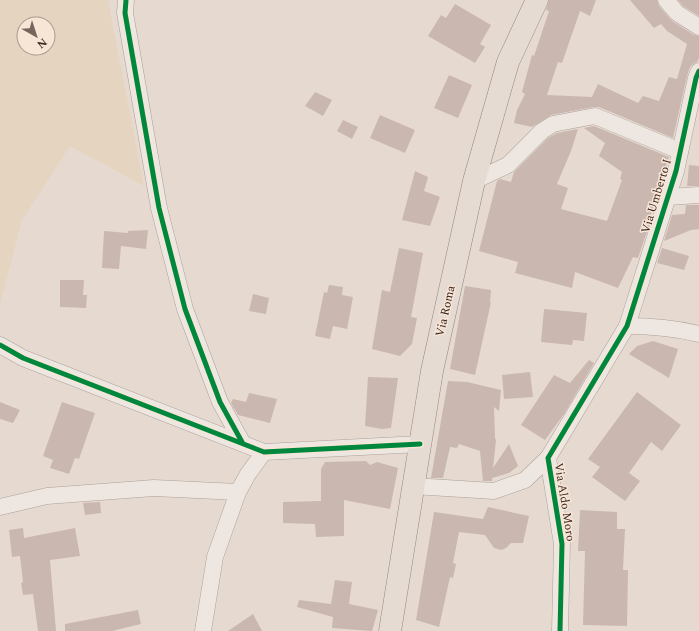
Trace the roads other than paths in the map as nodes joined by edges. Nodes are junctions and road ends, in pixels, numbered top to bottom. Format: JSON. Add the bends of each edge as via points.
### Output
{"nodes":[{"id":1,"x":126,"y":0,"type":"edge"},
{"id":2,"x":537,"y":0,"type":"edge"},
{"id":3,"x":666,"y":0,"type":"edge"},
{"id":4,"x":699,"y":27,"type":"edge"},
{"id":5,"x":699,"y":71,"type":"edge"},
{"id":6,"x":695,"y":106,"type":"edge"},
{"id":7,"x":680,"y":150,"type":"junction"},
{"id":8,"x":474,"y":181,"type":"junction"},
{"id":9,"x":699,"y":195,"type":"edge"},
{"id":10,"x":668,"y":197,"type":"junction"},
{"id":11,"x":627,"y":326,"type":"junction"},
{"id":12,"x":699,"y":334,"type":"edge"},
{"id":13,"x":0,"y":346,"type":"edge"},
{"id":14,"x":242,"y":442,"type":"junction"},
{"id":15,"x":420,"y":444,"type":"junction"},
{"id":16,"x":264,"y":452,"type":"junction"},
{"id":17,"x":548,"y":458,"type":"junction"},
{"id":18,"x":413,"y":486,"type":"junction"},
{"id":19,"x":238,"y":492,"type":"junction"},
{"id":20,"x":0,"y":507,"type":"edge"},
{"id":21,"x":203,"y":631,"type":"edge"},
{"id":22,"x":390,"y":631,"type":"edge"},
{"id":23,"x":560,"y":631,"type":"edge"}],
"edges":[{"from":1,"to":14,"type":"street","via":[[126,13],[159,208],[185,309],[220,402]]},
{"from":2,"to":8,"type":"main road","name":"Via Roma","via":[[508,62]]},
{"from":3,"to":4,"type":"street","via":[[677,13]]},
{"from":5,"to":6,"type":"street","name":"Via Umberto I","via":[[696,78]]},
{"from":6,"to":7,"type":"street","name":"Via Umberto I"},
{"from":7,"to":8,"type":"street","via":[[595,116],[553,124],[542,131],[508,165]]},
{"from":7,"to":10,"type":"street","name":"Via Umberto I"},
{"from":8,"to":15,"type":"main road","name":"Via Roma","via":[[432,371]]},
{"from":9,"to":10,"type":"street"},
{"from":10,"to":11,"type":"street","name":"Via Umberto I"},
{"from":11,"to":12,"type":"street","via":[[654,326]]},
{"from":11,"to":17,"type":"street","name":"Via Aldo Moro"},
{"from":13,"to":14,"type":"street","via":[[23,358]]},
{"from":14,"to":16,"type":"street"},
{"from":15,"to":16,"type":"street"},
{"from":15,"to":18,"type":"main road","name":"Via Roma"},
{"from":16,"to":19,"type":"street"},
{"from":17,"to":18,"type":"street","via":[[525,480],[494,491]]},
{"from":17,"to":23,"type":"street","name":"Via Aldo Moro","via":[[562,544]]},
{"from":18,"to":22,"type":"main road","name":"Via Roma"},
{"from":19,"to":20,"type":"street","via":[[154,488],[47,496]]},
{"from":19,"to":21,"type":"street","via":[[215,557]]}]}
